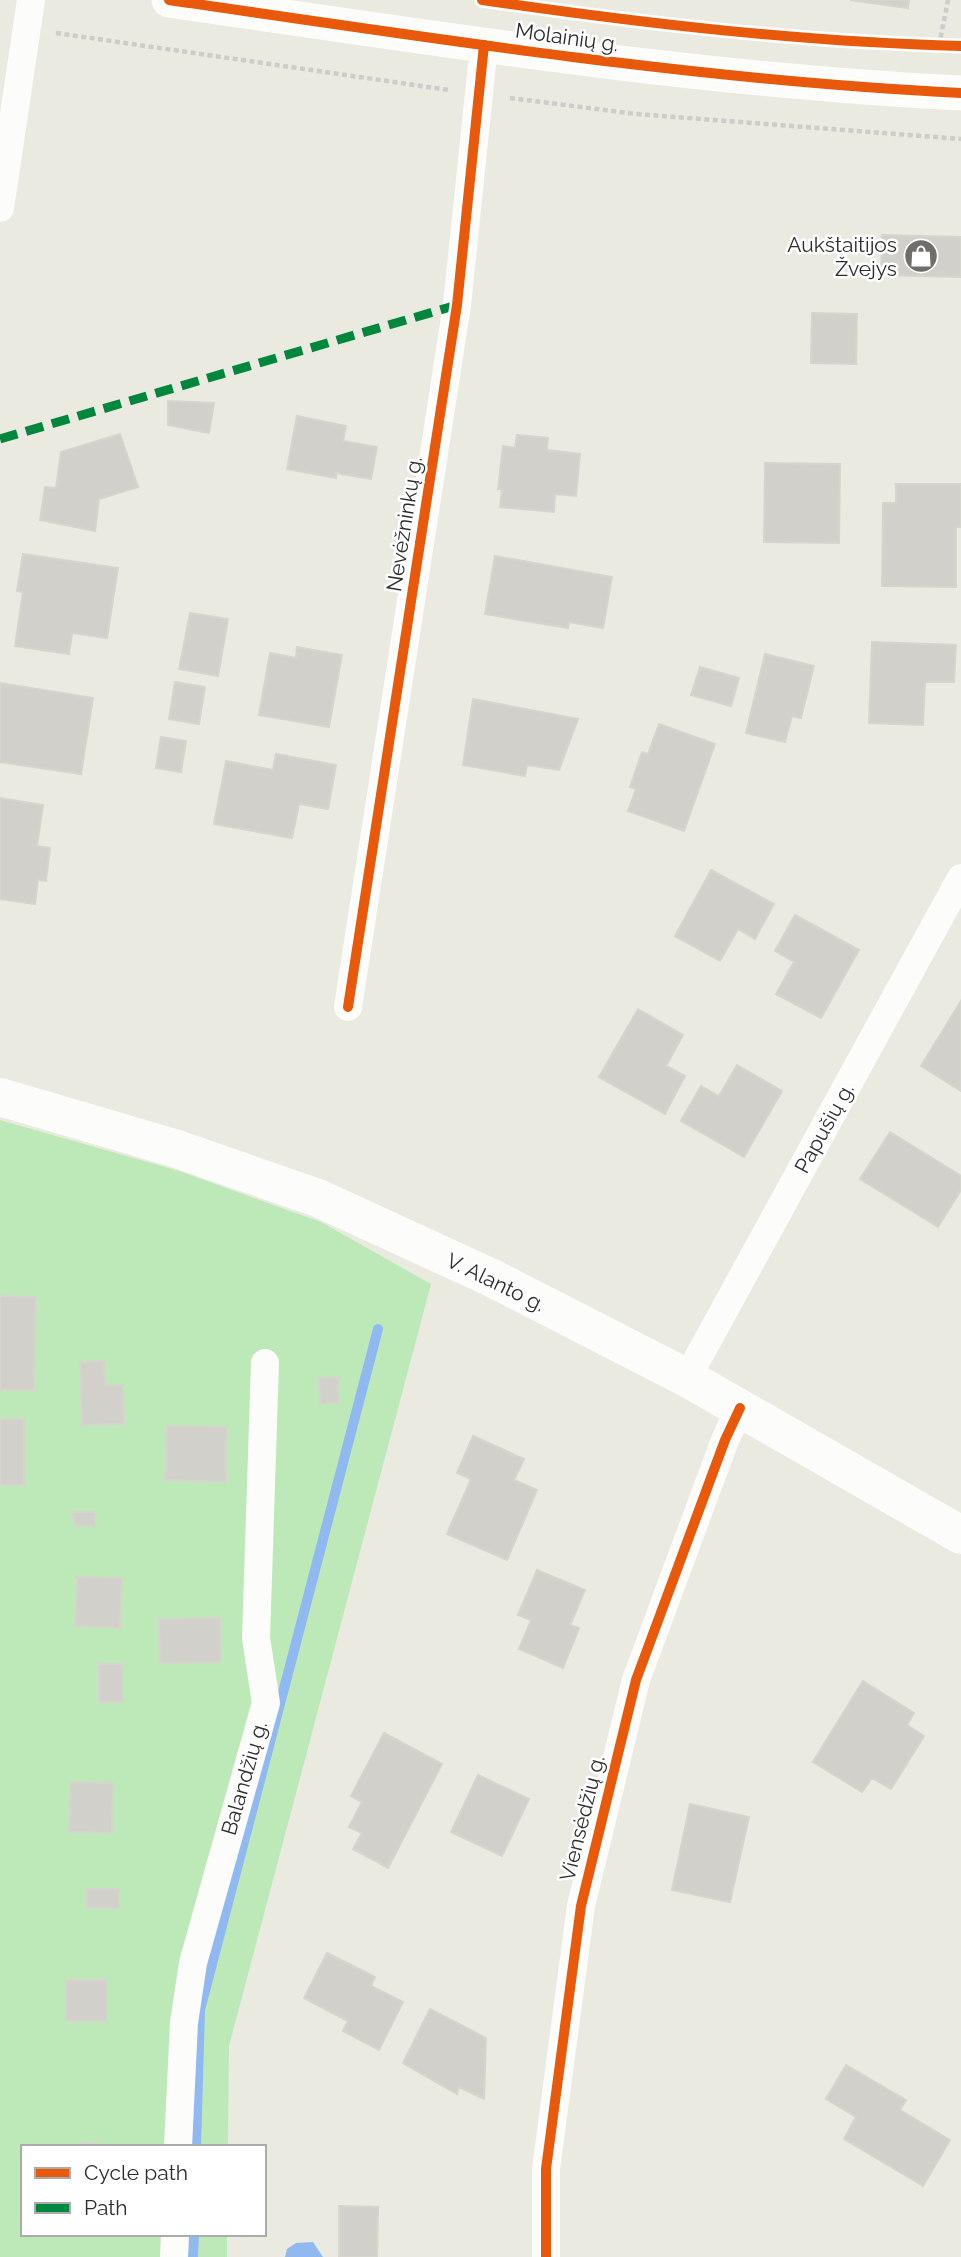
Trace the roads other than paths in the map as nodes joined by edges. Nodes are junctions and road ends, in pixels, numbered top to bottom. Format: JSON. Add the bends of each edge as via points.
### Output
{"nodes":[{"id":1,"x":32,"y":0,"type":"edge"},
{"id":2,"x":169,"y":0,"type":"edge"},
{"id":3,"x":484,"y":45,"type":"junction"},
{"id":4,"x":961,"y":93,"type":"edge"},
{"id":5,"x":0,"y":208,"type":"edge"},
{"id":6,"x":961,"y":878,"type":"edge"},
{"id":7,"x":348,"y":1007,"type":"dead end"},
{"id":8,"x":0,"y":1097,"type":"edge"},
{"id":9,"x":265,"y":1363,"type":"dead end"},
{"id":10,"x":687,"y":1378,"type":"junction"},
{"id":11,"x":740,"y":1408,"type":"junction"},
{"id":12,"x":961,"y":1535,"type":"edge"},
{"id":13,"x":178,"y":2145,"type":"edge"},
{"id":14,"x":174,"y":2236,"type":"edge"},
{"id":15,"x":174,"y":2257,"type":"edge"},
{"id":16,"x":546,"y":2257,"type":"edge"}],
"edges":[{"from":1,"to":5,"type":"street"},
{"from":2,"to":3,"type":"street","name":"Molainių g."},
{"from":3,"to":4,"type":"street","name":"Molainių g.","via":[[784,81]]},
{"from":3,"to":7,"type":"street","name":"Nevėžninkų g.","via":[[457,305]]},
{"from":6,"to":10,"type":"street","name":"Papušių g."},
{"from":8,"to":10,"type":"main road","name":"V. Alanto g.","via":[[174,1148],[318,1198],[492,1278]]},
{"from":9,"to":13,"type":"street","name":"Balandžių g.","via":[[256,1638],[266,1703],[193,1963],[184,2023]]},
{"from":10,"to":11,"type":"main road","name":"V. Alanto g."},
{"from":11,"to":12,"type":"main road","name":"V. Alanto g."},
{"from":11,"to":16,"type":"street","name":"Viensėdžių g.","via":[[636,1680],[581,1906],[546,2169]]},
{"from":14,"to":15,"type":"street"}]}
